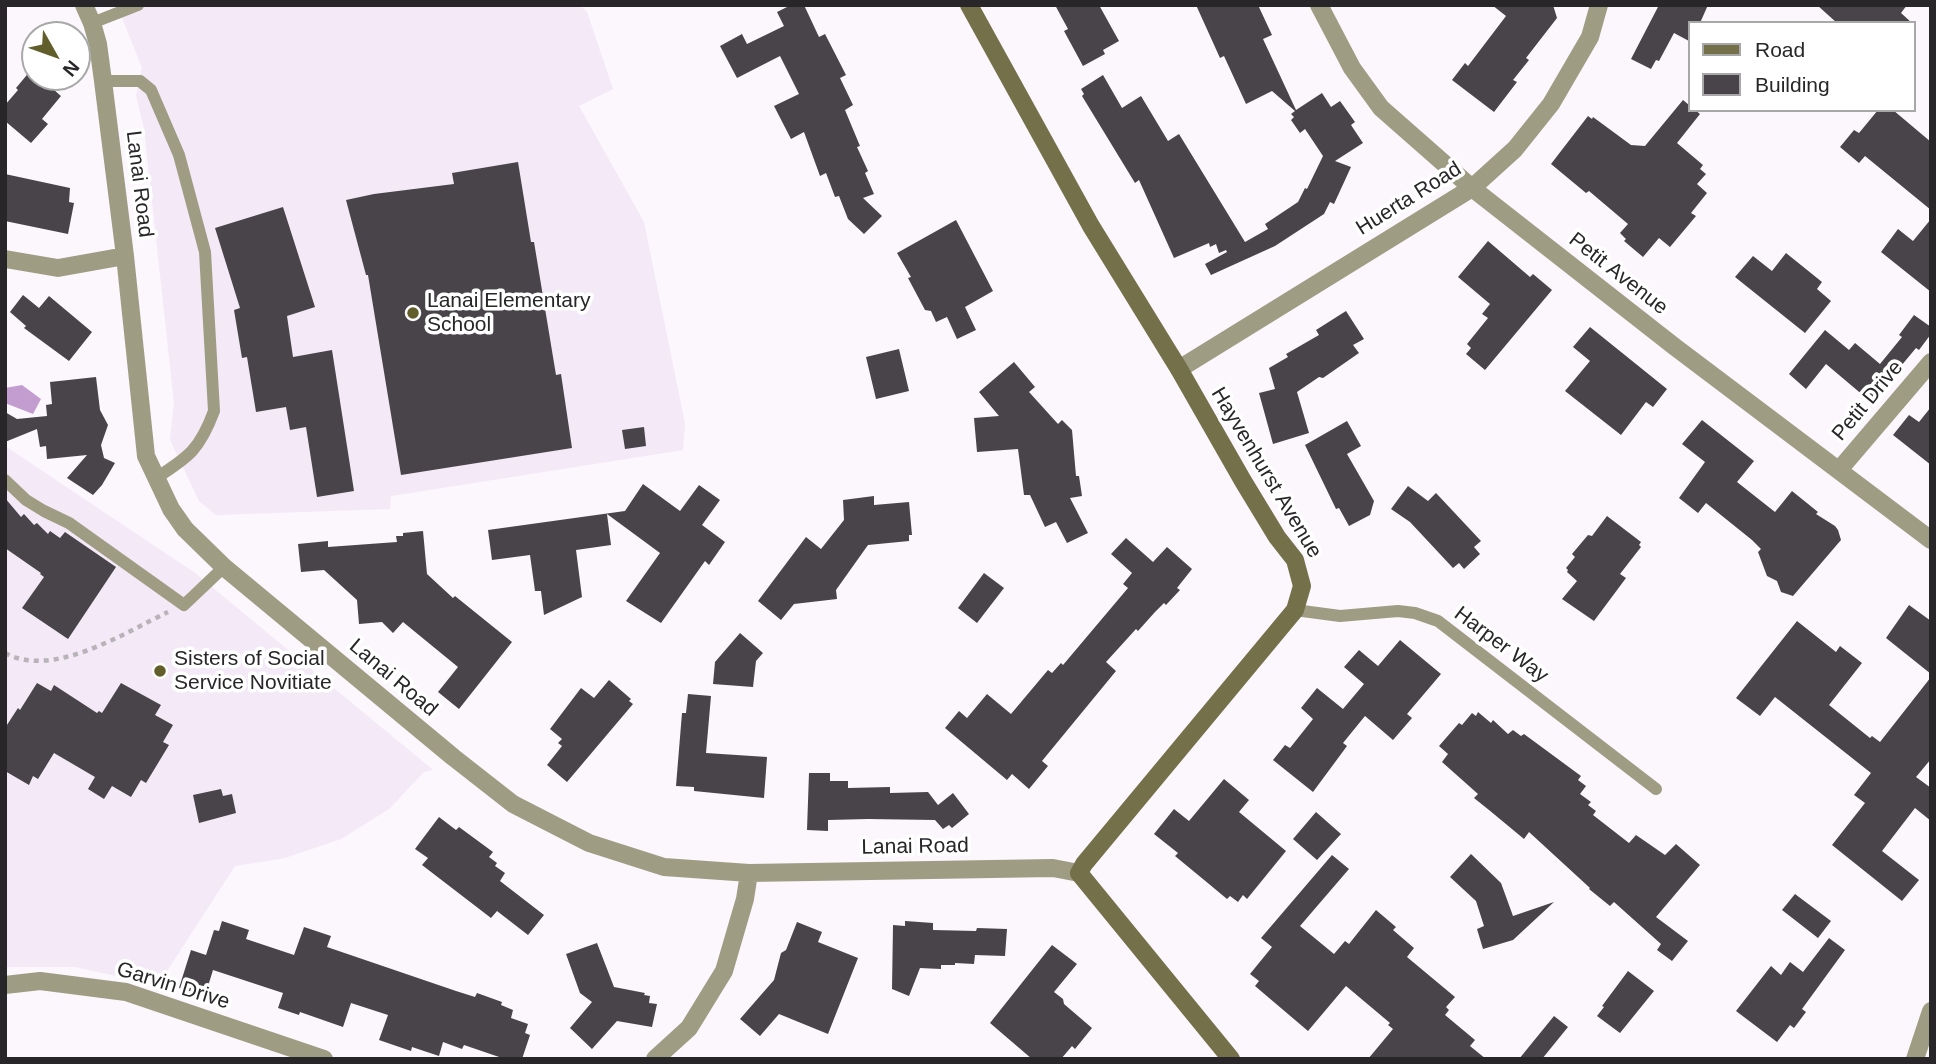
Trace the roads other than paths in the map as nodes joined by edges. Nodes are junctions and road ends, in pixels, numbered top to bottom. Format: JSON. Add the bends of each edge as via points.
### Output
{"nodes":[{"id":1,"x":84,"y":5,"type":"edge"},
{"id":2,"x":138,"y":5,"type":"edge"},
{"id":3,"x":969,"y":5,"type":"edge"},
{"id":4,"x":1319,"y":5,"type":"edge"},
{"id":5,"x":1599,"y":5,"type":"edge"},
{"id":6,"x":92,"y":23,"type":"junction"},
{"id":7,"x":103,"y":82,"type":"junction"},
{"id":8,"x":1472,"y":188,"type":"junction"},
{"id":9,"x":125,"y":256,"type":"junction"},
{"id":10,"x":5,"y":258,"type":"edge"},
{"id":11,"x":1931,"y":362,"type":"edge"},
{"id":12,"x":1179,"y":369,"type":"junction"},
{"id":13,"x":1839,"y":470,"type":"junction"},
{"id":14,"x":156,"y":478,"type":"junction"},
{"id":15,"x":5,"y":480,"type":"edge"},
{"id":16,"x":1931,"y":540,"type":"edge"},
{"id":17,"x":224,"y":567,"type":"junction"},
{"id":18,"x":1295,"y":610,"type":"junction"},
{"id":19,"x":1656,"y":789,"type":"dead end"},
{"id":20,"x":750,"y":873,"type":"junction"},
{"id":21,"x":1079,"y":873,"type":"junction"},
{"id":22,"x":5,"y":985,"type":"edge"},
{"id":23,"x":1931,"y":1011,"type":"edge"},
{"id":24,"x":324,"y":1059,"type":"edge"},
{"id":25,"x":655,"y":1059,"type":"edge"},
{"id":26,"x":1231,"y":1059,"type":"edge"},
{"id":27,"x":1914,"y":1059,"type":"edge"}],
"edges":[{"from":1,"to":6,"type":"street","name":"Lanai Road"},
{"from":2,"to":6,"type":"lane"},
{"from":3,"to":12,"type":"main road","name":"Hayvenhurst Avenue","via":[[1091,226]]},
{"from":4,"to":8,"type":"street","name":"Petit Avenue","via":[[1352,68],[1381,108]]},
{"from":5,"to":8,"type":"street","name":"Huerta Road","via":[[1590,37],[1551,104],[1515,149]]},
{"from":6,"to":7,"type":"street","name":"Lanai Road"},
{"from":7,"to":9,"type":"street","name":"Lanai Road"},
{"from":7,"to":14,"type":"lane","via":[[140,81],[151,90],[179,155],[205,252],[214,411],[197,447]]},
{"from":8,"to":12,"type":"street","name":"Huerta Road"},
{"from":8,"to":13,"type":"street","name":"Petit Avenue"},
{"from":9,"to":10,"type":"street","via":[[58,268]]},
{"from":9,"to":14,"type":"street","name":"Lanai Road","via":[[146,456]]},
{"from":11,"to":13,"type":"street","name":"Petit Drive"},
{"from":12,"to":18,"type":"main road","name":"Hayvenhurst Avenue","via":[[1295,560],[1302,586]]},
{"from":13,"to":16,"type":"street","name":"Petit Avenue"},
{"from":14,"to":17,"type":"street","name":"Lanai Road","via":[[185,529]]},
{"from":15,"to":17,"type":"lane","via":[[26,500],[69,523],[184,605]]},
{"from":17,"to":20,"type":"street","name":"Lanai Road","via":[[513,804],[589,843],[664,867]]},
{"from":18,"to":19,"type":"lane","name":"Harper Way","via":[[1340,616],[1406,612],[1438,621]]},
{"from":18,"to":21,"type":"main road"},
{"from":20,"to":21,"type":"street","name":"Lanai Road","via":[[1053,867]]},
{"from":20,"to":25,"type":"street","via":[[724,971],[689,1028]]},
{"from":21,"to":26,"type":"main road"},
{"from":22,"to":24,"type":"street","name":"Garvin Drive","via":[[40,981],[126,992]]},
{"from":23,"to":27,"type":"street"}]}
